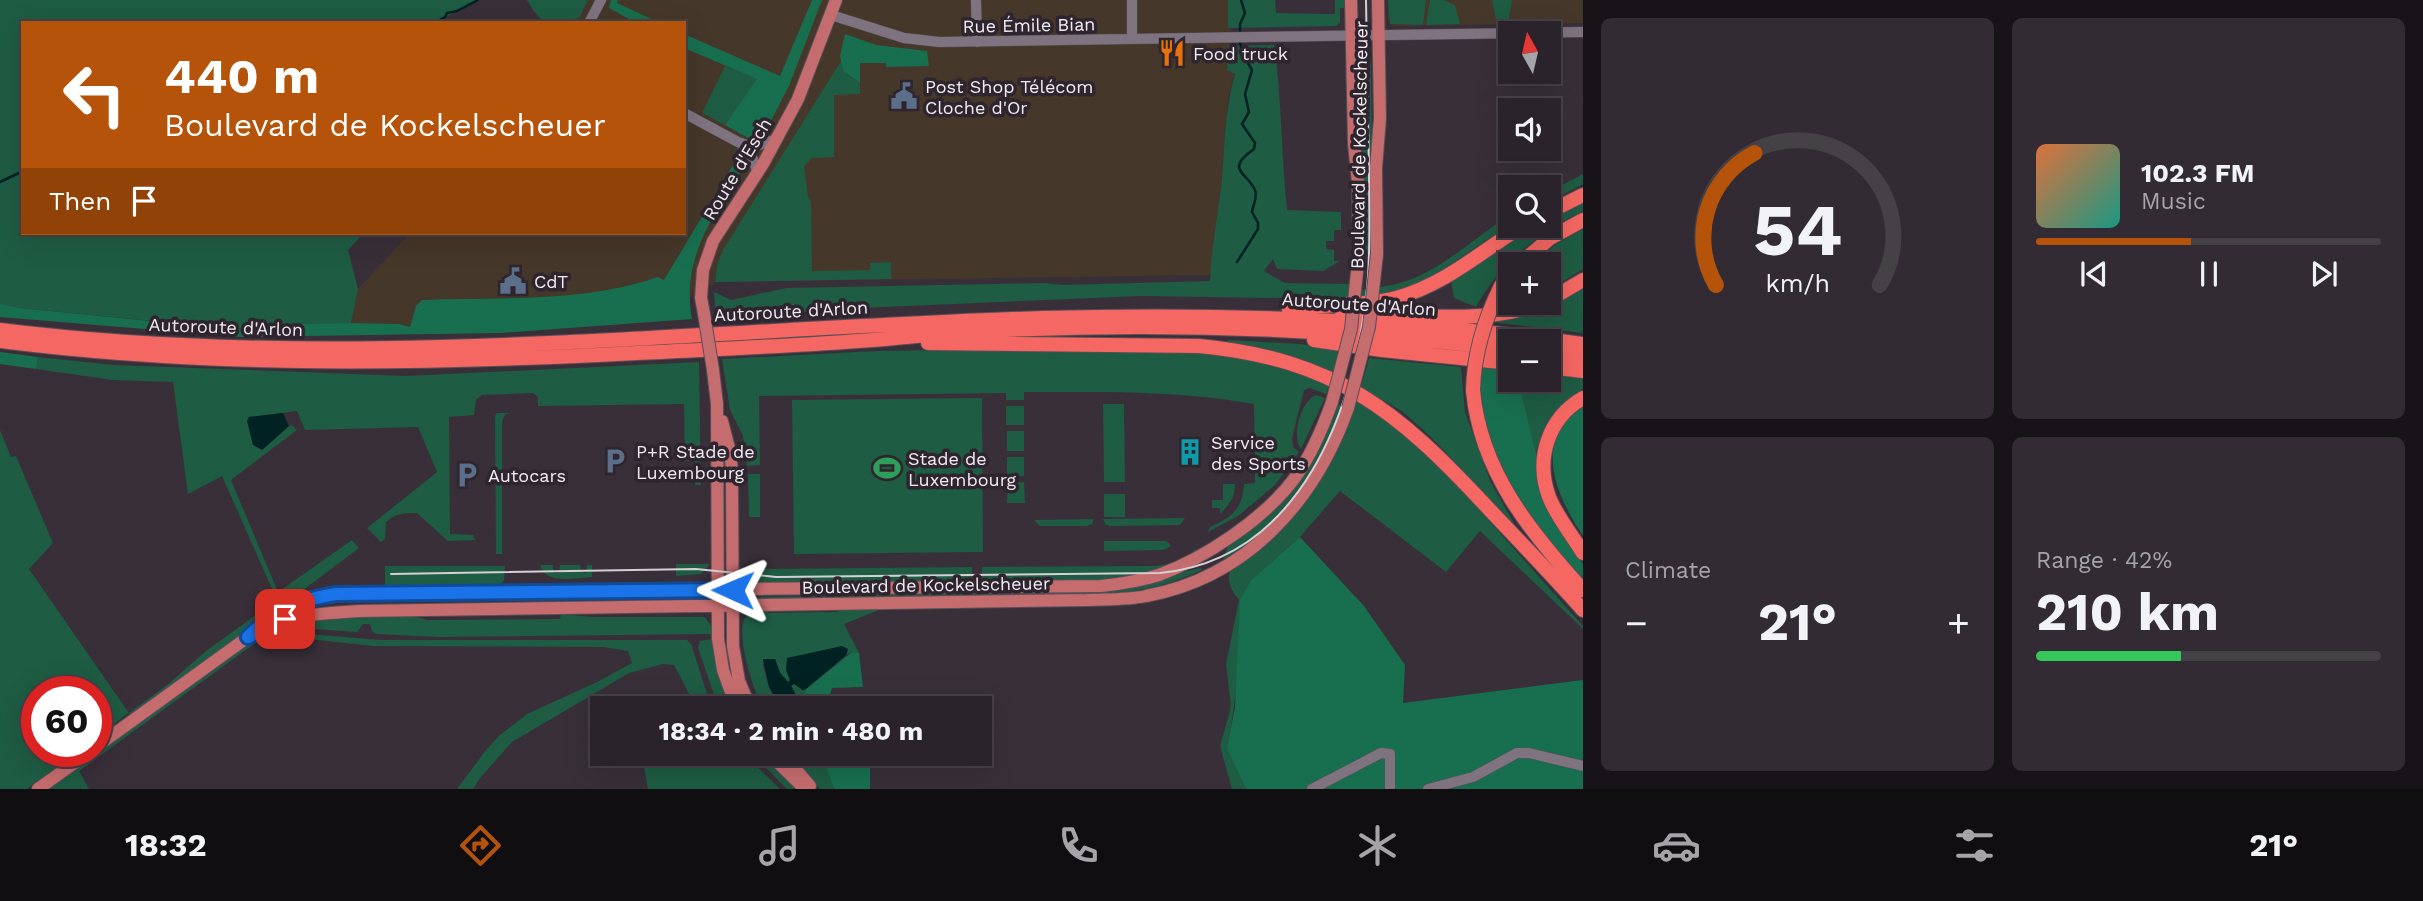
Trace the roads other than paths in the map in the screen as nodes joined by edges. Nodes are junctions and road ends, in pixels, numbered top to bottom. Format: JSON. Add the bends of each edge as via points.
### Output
{"nodes":[{"id":1,"x":601,"y":0,"type":"edge"},
{"id":2,"x":836,"y":0,"type":"edge"},
{"id":3,"x":976,"y":0,"type":"edge"},
{"id":4,"x":1132,"y":0,"type":"edge"},
{"id":5,"x":1351,"y":0,"type":"edge"},
{"id":6,"x":1378,"y":0,"type":"edge"},
{"id":7,"x":831,"y":15,"type":"junction"},
{"id":8,"x":590,"y":21,"type":"edge"},
{"id":9,"x":1583,"y":32,"type":"edge"},
{"id":10,"x":1352,"y":35,"type":"junction"},
{"id":11,"x":1378,"y":35,"type":"junction"},
{"id":12,"x":1132,"y":39,"type":"junction"},
{"id":13,"x":977,"y":42,"type":"junction"},
{"id":14,"x":686,"y":114,"type":"edge"},
{"id":15,"x":777,"y":139,"type":"junction"},
{"id":16,"x":738,"y":142,"type":"junction"},
{"id":17,"x":758,"y":173,"type":"junction"},
{"id":18,"x":1583,"y":195,"type":"edge"},
{"id":19,"x":1561,"y":206,"type":"edge"},
{"id":20,"x":1583,"y":220,"type":"edge"},
{"id":21,"x":1505,"y":238,"type":"edge"},
{"id":22,"x":1534,"y":252,"type":"edge"},
{"id":23,"x":1583,"y":280,"type":"edge"},
{"id":24,"x":1498,"y":293,"type":"edge"},
{"id":25,"x":1561,"y":293,"type":"edge"},
{"id":26,"x":1289,"y":310,"type":"junction"},
{"id":27,"x":1498,"y":313,"type":"edge"},
{"id":28,"x":1118,"y":316,"type":"junction"},
{"id":29,"x":1072,"y":329,"type":"junction"},
{"id":30,"x":0,"y":330,"type":"edge"},
{"id":31,"x":0,"y":341,"type":"edge"},
{"id":32,"x":871,"y":341,"type":"junction"},
{"id":33,"x":1583,"y":344,"type":"edge"},
{"id":34,"x":1498,"y":348,"type":"edge"},
{"id":35,"x":1561,"y":355,"type":"edge"},
{"id":36,"x":1583,"y":358,"type":"edge"},
{"id":37,"x":1498,"y":362,"type":"edge"},
{"id":38,"x":1561,"y":368,"type":"edge"},
{"id":39,"x":1583,"y":371,"type":"edge"},
{"id":40,"x":1583,"y":398,"type":"edge"},
{"id":41,"x":717,"y":404,"type":"junction"},
{"id":42,"x":1583,"y":553,"type":"edge"},
{"id":43,"x":717,"y":590,"type":"junction"},
{"id":44,"x":733,"y":590,"type":"junction"},
{"id":45,"x":1583,"y":590,"type":"edge"},
{"id":46,"x":732,"y":605,"type":"junction"},
{"id":47,"x":717,"y":606,"type":"junction"},
{"id":48,"x":1583,"y":610,"type":"edge"},
{"id":49,"x":248,"y":637,"type":"junction"},
{"id":50,"x":732,"y":696,"type":"edge"},
{"id":51,"x":745,"y":696,"type":"edge"},
{"id":52,"x":112,"y":735,"type":"edge"},
{"id":53,"x":1583,"y":765,"type":"edge"},
{"id":54,"x":781,"y":766,"type":"edge"},
{"id":55,"x":793,"y":766,"type":"edge"},
{"id":56,"x":69,"y":767,"type":"edge"},
{"id":57,"x":38,"y":789,"type":"edge"},
{"id":58,"x":805,"y":789,"type":"edge"},
{"id":59,"x":812,"y":789,"type":"edge"},
{"id":60,"x":1312,"y":789,"type":"edge"},
{"id":61,"x":1390,"y":789,"type":"edge"},
{"id":62,"x":1428,"y":789,"type":"edge"}],
"edges":[{"from":1,"to":8,"type":"street"},
{"from":2,"to":7,"type":"main road","name":"Route d'Esch"},
{"from":3,"to":13,"type":"street"},
{"from":4,"to":12,"type":"street"},
{"from":5,"to":10,"type":"main road","name":"Boulevard de Kockelscheuer"},
{"from":6,"to":11,"type":"main road","name":"Boulevard de Kockelscheuer"},
{"from":7,"to":13,"type":"street","name":"Rue Émile Bian","via":[[920,41]]},
{"from":7,"to":15,"type":"main road","name":"Route d'Esch"},
{"from":9,"to":11,"type":"street","name":"Rue Émile Bian"},
{"from":10,"to":11,"type":"street","name":"Rue Émile Bian"},
{"from":10,"to":12,"type":"street","name":"Rue Émile Bian"},
{"from":10,"to":44,"type":"main road","name":"Boulevard de Kockelscheuer","bridge":true,"via":[[1359,253],[1351,329],[1323,428],[1293,480],[1268,507],[1203,553],[1135,581],[1101,586]]},
{"from":11,"to":46,"type":"main road","name":"Boulevard de Kockelscheuer","bridge":true,"via":[[1377,254],[1369,327],[1348,408],[1316,480],[1292,512],[1245,554],[1183,586],[1126,599]]},
{"from":12,"to":13,"type":"street","name":"Rue Émile Bian"},
{"from":14,"to":16,"type":"street"},
{"from":15,"to":16,"type":"street","via":[[753,147]]},
{"from":15,"to":17,"type":"main road","name":"Route d'Esch"},
{"from":16,"to":17,"type":"street","via":[[750,152]]},
{"from":17,"to":41,"type":"main road","name":"Route d'Esch","bridge":true,"via":[[706,257],[704,314]]},
{"from":18,"to":19,"type":"highway"},
{"from":20,"to":22,"type":"highway"},
{"from":21,"to":26,"type":"highway","via":[[1445,279],[1420,290],[1376,302]]},
{"from":23,"to":25,"type":"highway"},
{"from":24,"to":45,"type":"highway","bridge":true,"via":[[1481,334],[1473,390],[1475,410],[1488,453],[1517,510]]},
{"from":26,"to":27,"type":"highway"},
{"from":26,"to":28,"type":"highway","via":[[1153,308]]},
{"from":28,"to":30,"type":"highway","name":"Autoroute d'Arlon","via":[[349,349],[175,345]]},
{"from":28,"to":33,"type":"highway","name":"Autoroute d'Arlon","via":[[1329,320]]},
{"from":29,"to":32,"type":"highway","name":"Autoroute d'Arlon"},
{"from":29,"to":34,"type":"highway","name":"Autoroute d'Arlon","via":[[1330,332]]},
{"from":29,"to":37,"type":"highway","via":[[1311,339]]},
{"from":31,"to":32,"type":"highway","name":"Autoroute d'Arlon","via":[[97,353],[325,362],[497,360]]},
{"from":32,"to":48,"type":"highway","via":[[1199,346],[1236,349],[1298,365],[1356,391],[1410,429]]},
{"from":35,"to":36,"type":"highway"},
{"from":38,"to":39,"type":"highway"},
{"from":40,"to":42,"type":"highway","via":[[1558,418],[1549,434],[1544,477],[1555,507]]},
{"from":41,"to":43,"type":"main road","name":"Route d'Esch"},
{"from":41,"to":44,"type":"main road","name":"Route d'Esch","via":[[731,456]]},
{"from":43,"to":44,"type":"main road","name":"Boulevard de Kockelscheuer"},
{"from":43,"to":47,"type":"main road","name":"Route d'Esch"},
{"from":43,"to":49,"type":"main road","name":"Boulevard de Kockelscheuer","via":[[336,594],[289,606]]},
{"from":44,"to":46,"type":"main road","name":"Route d'Esch"},
{"from":46,"to":47,"type":"main road","name":"Boulevard de Kockelscheuer"},
{"from":46,"to":51,"type":"main road","name":"Route d'Esch","via":[[736,667]]},
{"from":47,"to":49,"type":"main road","name":"Boulevard de Kockelscheuer","via":[[331,612],[285,619]]},
{"from":47,"to":50,"type":"main road","name":"Route d'Esch","via":[[723,670]]},
{"from":49,"to":52,"type":"main road"},
{"from":53,"to":62,"type":"street","via":[[1517,753],[1473,777]]},
{"from":54,"to":58,"type":"main road"},
{"from":55,"to":59,"type":"main road"},
{"from":56,"to":57,"type":"main road"},
{"from":60,"to":61,"type":"street","via":[[1381,753],[1390,754]]}]}
